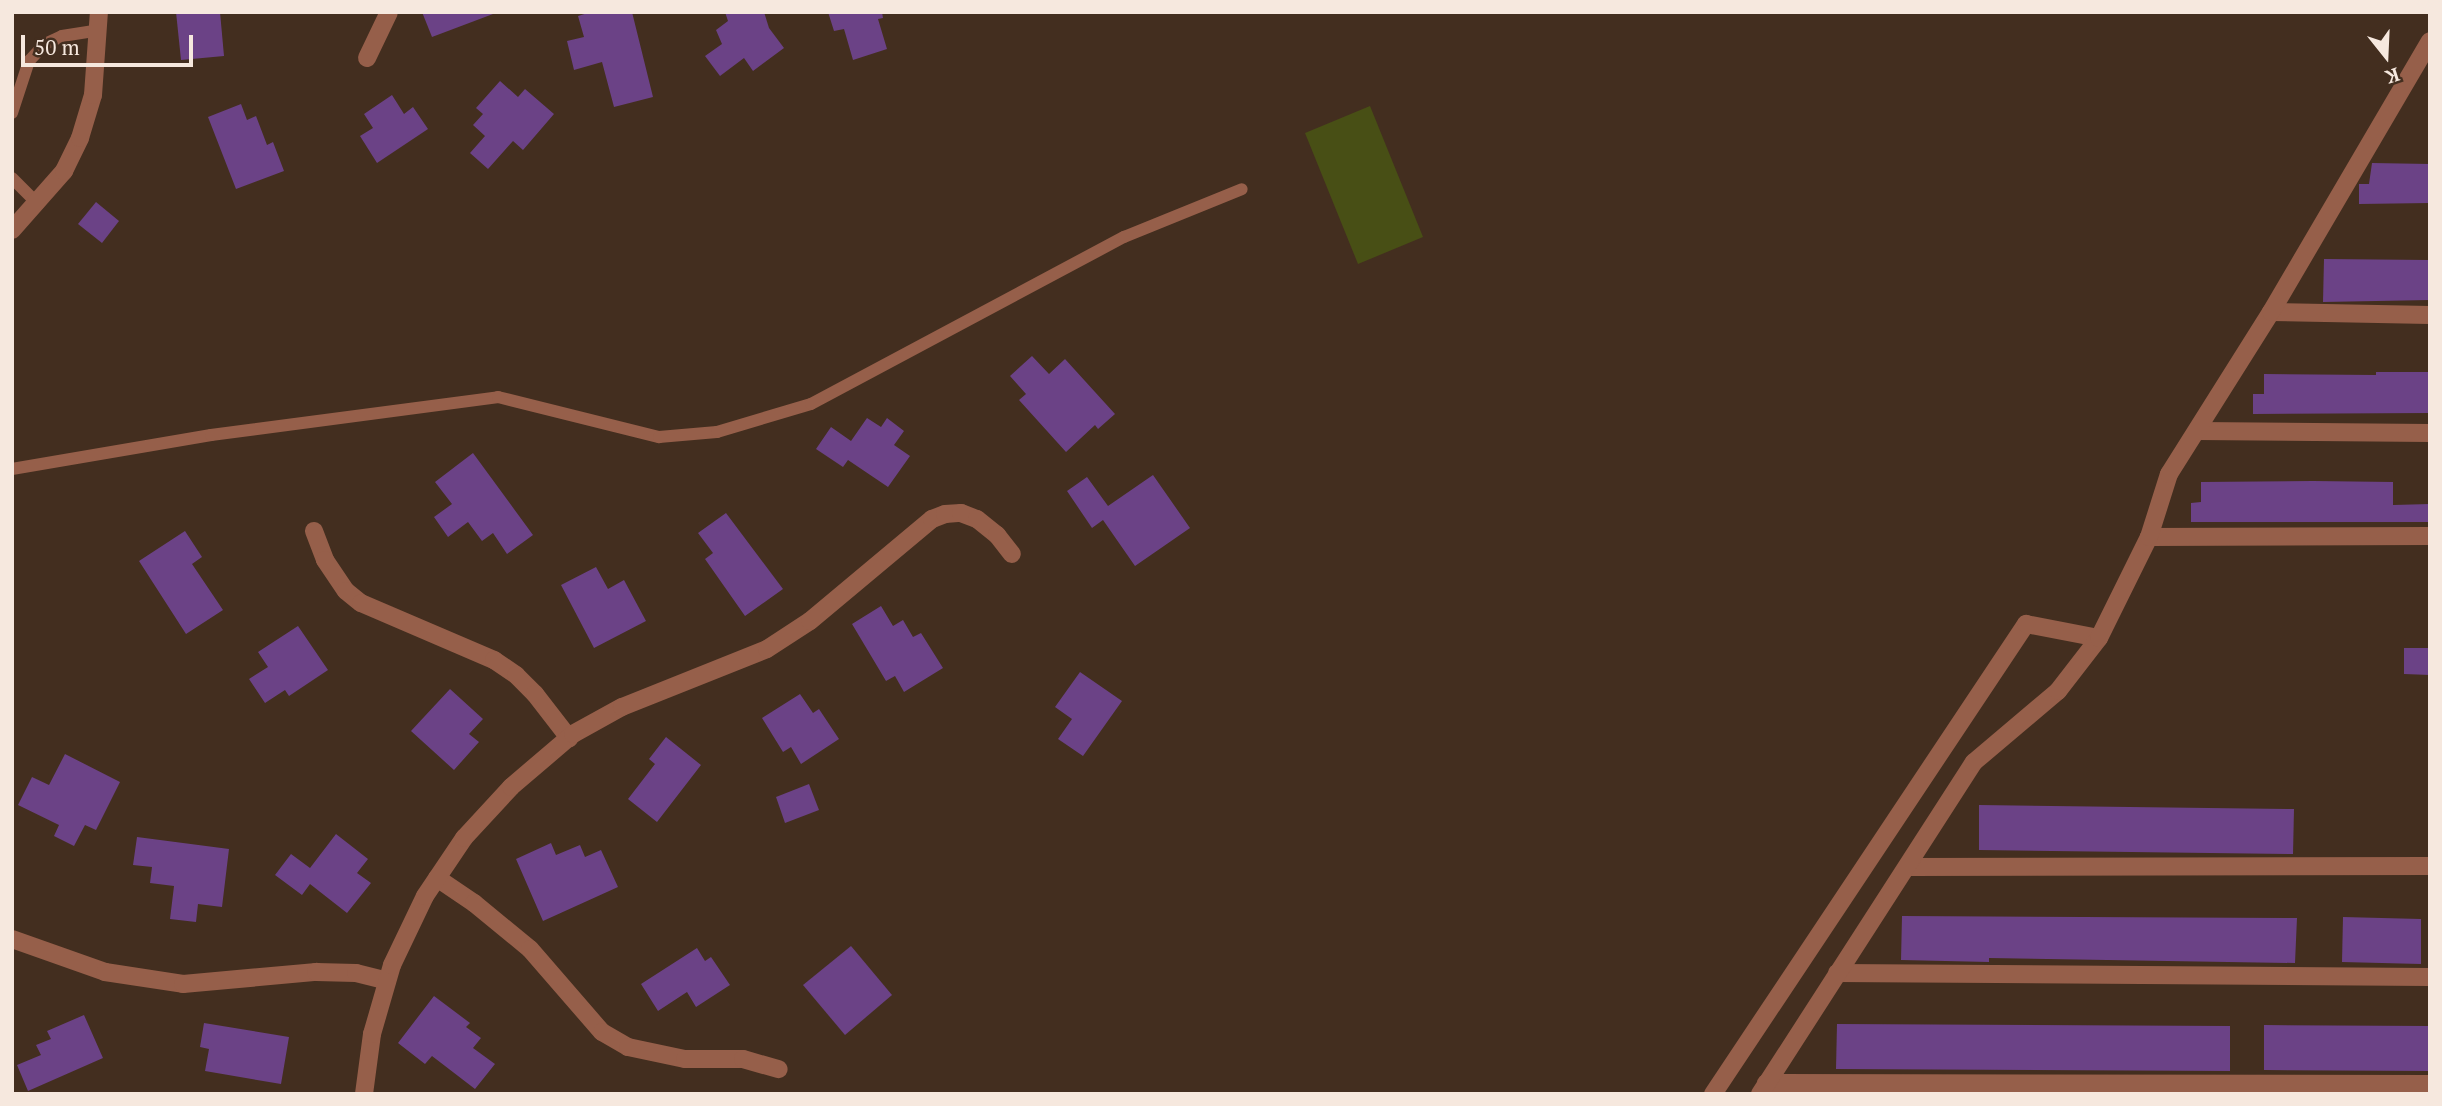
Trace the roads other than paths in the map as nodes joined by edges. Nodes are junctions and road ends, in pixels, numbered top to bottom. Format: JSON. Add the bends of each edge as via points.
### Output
{"nodes":[{"id":1,"x":389,"y":12,"type":"edge"},
{"id":2,"x":99,"y":21,"type":"edge"},
{"id":3,"x":2430,"y":41,"type":"edge"},
{"id":4,"x":367,"y":58,"type":"dead end"},
{"id":5,"x":12,"y":113,"type":"edge"},
{"id":6,"x":12,"y":178,"type":"edge"},
{"id":7,"x":1242,"y":190,"type":"dead end"},
{"id":8,"x":38,"y":204,"type":"junction"},
{"id":9,"x":12,"y":230,"type":"edge"},
{"id":10,"x":2271,"y":312,"type":"junction"},
{"id":11,"x":2430,"y":316,"type":"edge"},
{"id":12,"x":2198,"y":431,"type":"junction"},
{"id":13,"x":2430,"y":433,"type":"edge"},
{"id":14,"x":12,"y":469,"type":"edge"},
{"id":15,"x":314,"y":531,"type":"dead end"},
{"id":16,"x":2430,"y":536,"type":"edge"},
{"id":17,"x":2149,"y":537,"type":"junction"},
{"id":18,"x":1012,"y":554,"type":"dead end"},
{"id":19,"x":2099,"y":638,"type":"junction"},
{"id":20,"x":569,"y":738,"type":"junction"},
{"id":21,"x":2430,"y":866,"type":"edge"},
{"id":22,"x":1907,"y":867,"type":"junction"},
{"id":23,"x":437,"y":878,"type":"junction"},
{"id":24,"x":12,"y":939,"type":"edge"},
{"id":25,"x":1838,"y":973,"type":"junction"},
{"id":26,"x":2430,"y":977,"type":"edge"},
{"id":27,"x":387,"y":981,"type":"junction"},
{"id":28,"x":779,"y":1069,"type":"dead end"},
{"id":29,"x":2430,"y":1084,"type":"edge"},
{"id":30,"x":1763,"y":1088,"type":"edge"},
{"id":31,"x":364,"y":1094,"type":"edge"},
{"id":32,"x":1713,"y":1094,"type":"edge"}],
"edges":[{"from":1,"to":4,"type":"street"},
{"from":2,"to":5,"type":"lane","via":[[46,44],[29,61]]},
{"from":2,"to":8,"type":"street","via":[[93,95],[80,138],[64,171]]},
{"from":3,"to":10,"type":"street"},
{"from":6,"to":8,"type":"lane"},
{"from":7,"to":14,"type":"lane","via":[[1124,237],[811,404],[717,432],[659,437],[498,397],[211,435]]},
{"from":8,"to":9,"type":"street"},
{"from":10,"to":11,"type":"street"},
{"from":10,"to":12,"type":"street"},
{"from":12,"to":13,"type":"street"},
{"from":12,"to":17,"type":"street","via":[[2169,474]]},
{"from":15,"to":20,"type":"street","via":[[333,576],[346,592],[361,603],[505,667],[535,694]]},
{"from":16,"to":17,"type":"street"},
{"from":17,"to":19,"type":"street"},
{"from":18,"to":20,"type":"street","via":[[976,519],[945,513],[810,621],[767,649],[622,708]]},
{"from":19,"to":22,"type":"street","via":[[2058,691],[1974,762]]},
{"from":19,"to":32,"type":"street","via":[[2026,624]]},
{"from":20,"to":23,"type":"street","via":[[511,787],[464,838]]},
{"from":21,"to":22,"type":"street"},
{"from":22,"to":25,"type":"street"},
{"from":23,"to":27,"type":"street"},
{"from":23,"to":28,"type":"street","via":[[530,949],[602,1032],[628,1047],[685,1059],[743,1059]]},
{"from":24,"to":27,"type":"street","via":[[105,972],[183,984],[316,972],[356,973]]},
{"from":25,"to":26,"type":"street"},
{"from":25,"to":30,"type":"street"},
{"from":27,"to":31,"type":"street","via":[[372,1034]]},
{"from":29,"to":30,"type":"street"}]}
